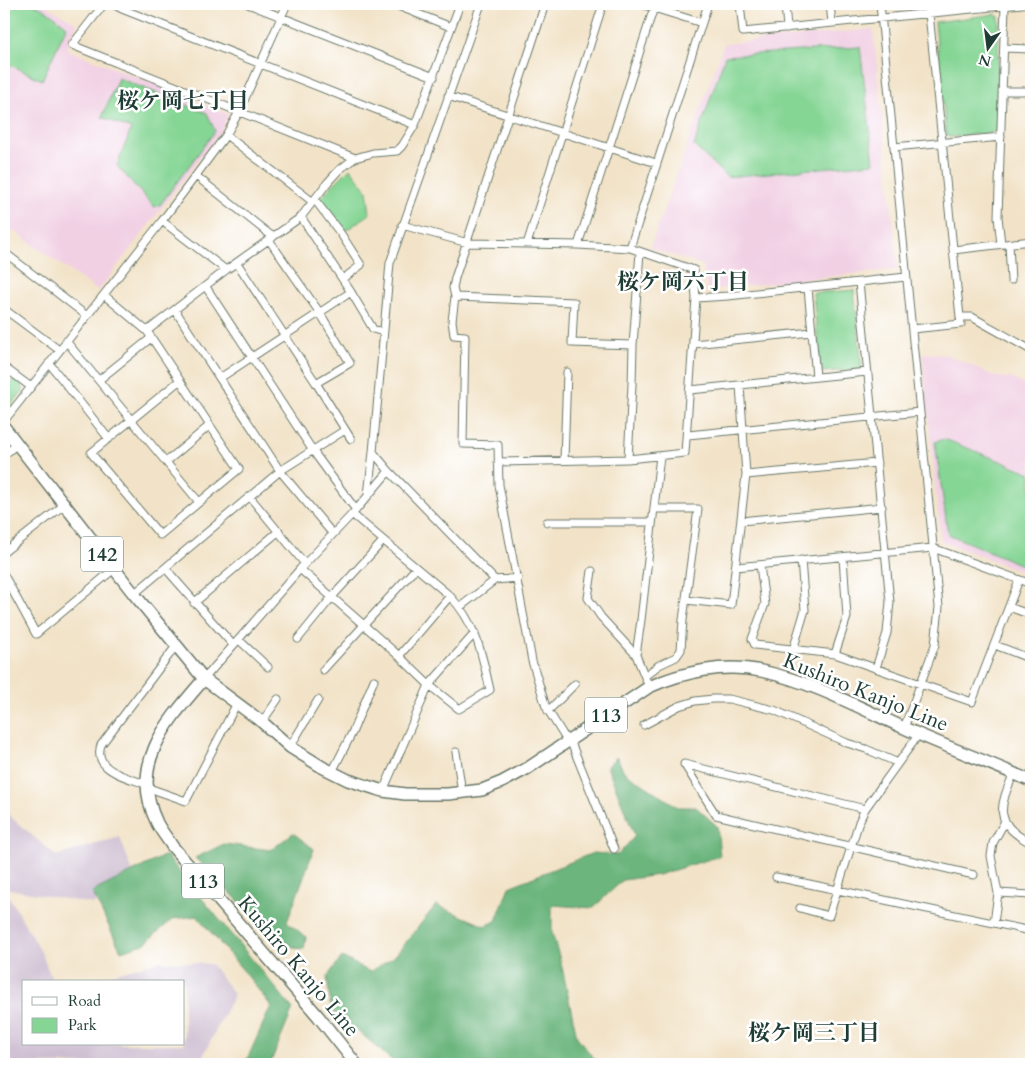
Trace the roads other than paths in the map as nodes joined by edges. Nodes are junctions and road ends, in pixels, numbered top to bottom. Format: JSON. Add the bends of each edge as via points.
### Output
{"nodes":[{"id":1,"x":104,"y":4,"type":"edge"},
{"id":2,"x":113,"y":4,"type":"edge"},
{"id":3,"x":248,"y":4,"type":"edge"},
{"id":4,"x":287,"y":4,"type":"edge"},
{"id":5,"x":392,"y":4,"type":"edge"},
{"id":6,"x":460,"y":4,"type":"edge"},
{"id":7,"x":481,"y":4,"type":"edge"},
{"id":8,"x":545,"y":4,"type":"edge"},
{"id":9,"x":603,"y":4,"type":"edge"},
{"id":10,"x":641,"y":4,"type":"edge"},
{"id":11,"x":708,"y":4,"type":"edge"},
{"id":12,"x":740,"y":4,"type":"edge"},
{"id":13,"x":784,"y":4,"type":"edge"},
{"id":14,"x":830,"y":4,"type":"edge"},
{"id":15,"x":880,"y":4,"type":"edge"},
{"id":16,"x":928,"y":4,"type":"edge"},
{"id":17,"x":1020,"y":4,"type":"edge"},
{"id":18,"x":655,"y":6,"type":"edge"},
{"id":19,"x":1005,"y":6,"type":"junction"},
{"id":20,"x":929,"y":13,"type":"junction"},
{"id":21,"x":281,"y":17,"type":"junction"},
{"id":22,"x":881,"y":18,"type":"junction"},
{"id":23,"x":702,"y":23,"type":"junction"},
{"id":24,"x":832,"y":23,"type":"junction"},
{"id":25,"x":451,"y":27,"type":"junction"},
{"id":26,"x":787,"y":28,"type":"junction"},
{"id":27,"x":1004,"y":48,"type":"junction"},
{"id":28,"x":1031,"y":49,"type":"edge"},
{"id":29,"x":261,"y":64,"type":"junction"},
{"id":30,"x":434,"y":77,"type":"junction"},
{"id":31,"x":1002,"y":91,"type":"junction"},
{"id":32,"x":1031,"y":92,"type":"edge"},
{"id":33,"x":448,"y":96,"type":"junction"},
{"id":34,"x":239,"y":112,"type":"junction"},
{"id":35,"x":509,"y":115,"type":"junction"},
{"id":36,"x":415,"y":125,"type":"junction"},
{"id":37,"x":562,"y":131,"type":"junction"},
{"id":38,"x":226,"y":135,"type":"junction"},
{"id":39,"x":1001,"y":137,"type":"junction"},
{"id":40,"x":942,"y":142,"type":"junction"},
{"id":41,"x":609,"y":147,"type":"junction"},
{"id":42,"x":894,"y":147,"type":"junction"},
{"id":43,"x":355,"y":158,"type":"junction"},
{"id":44,"x":656,"y":163,"type":"junction"},
{"id":45,"x":196,"y":176,"type":"junction"},
{"id":46,"x":314,"y":201,"type":"junction"},
{"id":47,"x":301,"y":217,"type":"junction"},
{"id":48,"x":162,"y":221,"type":"junction"},
{"id":49,"x":402,"y":224,"type":"junction"},
{"id":50,"x":271,"y":239,"type":"junction"},
{"id":51,"x":1031,"y":241,"type":"edge"},
{"id":52,"x":468,"y":243,"type":"junction"},
{"id":53,"x":527,"y":244,"type":"junction"},
{"id":54,"x":1001,"y":244,"type":"junction"},
{"id":55,"x":1009,"y":244,"type":"junction"},
{"id":56,"x":578,"y":245,"type":"junction"},
{"id":57,"x":630,"y":248,"type":"junction"},
{"id":58,"x":953,"y":250,"type":"junction"},
{"id":59,"x":4,"y":252,"type":"edge"},
{"id":60,"x":640,"y":252,"type":"junction"},
{"id":61,"x":237,"y":263,"type":"junction"},
{"id":62,"x":226,"y":270,"type":"junction"},
{"id":63,"x":906,"y":277,"type":"junction"},
{"id":64,"x":342,"y":279,"type":"junction"},
{"id":65,"x":1011,"y":280,"type":"dead end"},
{"id":66,"x":859,"y":282,"type":"junction"},
{"id":67,"x":206,"y":287,"type":"junction"},
{"id":68,"x":808,"y":288,"type":"junction"},
{"id":69,"x":351,"y":292,"type":"junction"},
{"id":70,"x":104,"y":295,"type":"junction"},
{"id":71,"x":455,"y":297,"type":"junction"},
{"id":72,"x":696,"y":298,"type":"junction"},
{"id":73,"x":4,"y":309,"type":"edge"},
{"id":74,"x":175,"y":310,"type":"junction"},
{"id":75,"x":320,"y":313,"type":"junction"},
{"id":76,"x":87,"y":316,"type":"junction"},
{"id":77,"x":960,"y":317,"type":"junction"},
{"id":78,"x":912,"y":329,"type":"junction"},
{"id":79,"x":383,"y":332,"type":"junction"},
{"id":80,"x":812,"y":332,"type":"junction"},
{"id":81,"x":149,"y":335,"type":"junction"},
{"id":82,"x":285,"y":336,"type":"junction"},
{"id":83,"x":66,"y":341,"type":"junction"},
{"id":84,"x":693,"y":344,"type":"junction"},
{"id":85,"x":633,"y":345,"type":"junction"},
{"id":86,"x":1031,"y":349,"type":"edge"},
{"id":87,"x":60,"y":350,"type":"junction"},
{"id":88,"x":251,"y":357,"type":"junction"},
{"id":89,"x":49,"y":364,"type":"junction"},
{"id":90,"x":4,"y":366,"type":"edge"},
{"id":91,"x":567,"y":372,"type":"dead end"},
{"id":92,"x":868,"y":372,"type":"junction"},
{"id":93,"x":816,"y":377,"type":"junction"},
{"id":94,"x":220,"y":378,"type":"junction"},
{"id":95,"x":99,"y":380,"type":"junction"},
{"id":96,"x":179,"y":381,"type":"junction"},
{"id":97,"x":316,"y":383,"type":"junction"},
{"id":98,"x":740,"y":385,"type":"junction"},
{"id":99,"x":31,"y":387,"type":"junction"},
{"id":100,"x":690,"y":390,"type":"junction"},
{"id":101,"x":920,"y":412,"type":"junction"},
{"id":102,"x":872,"y":417,"type":"junction"},
{"id":103,"x":132,"y":420,"type":"junction"},
{"id":104,"x":4,"y":421,"type":"edge"},
{"id":105,"x":209,"y":426,"type":"junction"},
{"id":106,"x":4,"y":427,"type":"edge"},
{"id":107,"x":345,"y":430,"type":"junction"},
{"id":108,"x":744,"y":430,"type":"junction"},
{"id":109,"x":688,"y":435,"type":"junction"},
{"id":110,"x":109,"y":439,"type":"junction"},
{"id":111,"x":351,"y":439,"type":"dead end"},
{"id":112,"x":17,"y":444,"type":"junction"},
{"id":113,"x":313,"y":451,"type":"junction"},
{"id":114,"x":373,"y":452,"type":"junction"},
{"id":115,"x":4,"y":455,"type":"edge"},
{"id":116,"x":660,"y":456,"type":"junction"},
{"id":117,"x":628,"y":459,"type":"junction"},
{"id":118,"x":564,"y":460,"type":"junction"},
{"id":119,"x":166,"y":462,"type":"junction"},
{"id":120,"x":498,"y":462,"type":"junction"},
{"id":121,"x":877,"y":463,"type":"junction"},
{"id":122,"x":280,"y":471,"type":"junction"},
{"id":123,"x":389,"y":471,"type":"junction"},
{"id":124,"x":746,"y":475,"type":"junction"},
{"id":125,"x":368,"y":495,"type":"junction"},
{"id":126,"x":250,"y":497,"type":"junction"},
{"id":127,"x":199,"y":502,"type":"junction"},
{"id":128,"x":64,"y":505,"type":"junction"},
{"id":129,"x":882,"y":507,"type":"junction"},
{"id":130,"x":654,"y":510,"type":"junction"},
{"id":131,"x":354,"y":512,"type":"junction"},
{"id":132,"x":741,"y":521,"type":"junction"},
{"id":133,"x":547,"y":522,"type":"dead end"},
{"id":134,"x":652,"y":522,"type":"junction"},
{"id":135,"x":279,"y":531,"type":"junction"},
{"id":136,"x":332,"y":533,"type":"junction"},
{"id":137,"x":383,"y":541,"type":"junction"},
{"id":138,"x":934,"y":548,"type":"junction"},
{"id":139,"x":4,"y":552,"type":"edge"},
{"id":140,"x":885,"y":552,"type":"junction"},
{"id":141,"x":843,"y":557,"type":"junction"},
{"id":142,"x":800,"y":560,"type":"junction"},
{"id":143,"x":760,"y":565,"type":"junction"},
{"id":144,"x":303,"y":566,"type":"junction"},
{"id":145,"x":736,"y":567,"type":"junction"},
{"id":146,"x":416,"y":568,"type":"junction"},
{"id":147,"x":114,"y":569,"type":"junction"},
{"id":148,"x":166,"y":569,"type":"junction"},
{"id":149,"x":592,"y":571,"type":"dead end"},
{"id":150,"x":4,"y":575,"type":"edge"},
{"id":151,"x":518,"y":578,"type":"junction"},
{"id":152,"x":495,"y":580,"type":"junction"},
{"id":153,"x":1019,"y":580,"type":"junction"},
{"id":154,"x":1031,"y":584,"type":"edge"},
{"id":155,"x":134,"y":594,"type":"junction"},
{"id":156,"x":450,"y":596,"type":"junction"},
{"id":157,"x":332,"y":597,"type":"junction"},
{"id":158,"x":686,"y":600,"type":"junction"},
{"id":159,"x":194,"y":603,"type":"junction"},
{"id":160,"x":460,"y":607,"type":"junction"},
{"id":161,"x":1009,"y":607,"type":"junction"},
{"id":162,"x":1031,"y":615,"type":"edge"},
{"id":163,"x":364,"y":626,"type":"junction"},
{"id":164,"x":475,"y":633,"type":"junction"},
{"id":165,"x":298,"y":639,"type":"dead end"},
{"id":166,"x":236,"y":642,"type":"junction"},
{"id":167,"x":995,"y":645,"type":"junction"},
{"id":168,"x":176,"y":646,"type":"junction"},
{"id":169,"x":793,"y":650,"type":"junction"},
{"id":170,"x":835,"y":654,"type":"junction"},
{"id":171,"x":636,"y":655,"type":"junction"},
{"id":172,"x":399,"y":656,"type":"junction"},
{"id":173,"x":1031,"y":659,"type":"edge"},
{"id":174,"x":268,"y":667,"type":"dead end"},
{"id":175,"x":876,"y":668,"type":"junction"},
{"id":176,"x":323,"y":670,"type":"dead end"},
{"id":177,"x":204,"y":679,"type":"junction"},
{"id":178,"x":374,"y":680,"type":"dead end"},
{"id":179,"x":647,"y":681,"type":"junction"},
{"id":180,"x":574,"y":684,"type":"dead end"},
{"id":181,"x":430,"y":685,"type":"junction"},
{"id":182,"x":921,"y":685,"type":"junction"},
{"id":183,"x":278,"y":699,"type":"dead end"},
{"id":184,"x":318,"y":700,"type":"dead end"},
{"id":185,"x":237,"y":703,"type":"junction"},
{"id":186,"x":548,"y":710,"type":"junction"},
{"id":187,"x":262,"y":722,"type":"junction"},
{"id":188,"x":644,"y":724,"type":"dead end"},
{"id":189,"x":904,"y":728,"type":"junction"},
{"id":190,"x":919,"y":734,"type":"junction"},
{"id":191,"x":568,"y":741,"type":"junction"},
{"id":192,"x":290,"y":747,"type":"junction"},
{"id":193,"x":456,"y":752,"type":"dead end"},
{"id":194,"x":898,"y":763,"type":"junction"},
{"id":195,"x":332,"y":772,"type":"junction"},
{"id":196,"x":1014,"y":774,"type":"junction"},
{"id":197,"x":1031,"y":781,"type":"edge"},
{"id":198,"x":146,"y":785,"type":"junction"},
{"id":199,"x":383,"y":791,"type":"junction"},
{"id":200,"x":462,"y":793,"type":"junction"},
{"id":201,"x":865,"y":809,"type":"junction"},
{"id":202,"x":1005,"y":822,"type":"junction"},
{"id":203,"x":1031,"y":843,"type":"edge"},
{"id":204,"x":852,"y":847,"type":"junction"},
{"id":205,"x":614,"y":849,"type":"dead end"},
{"id":206,"x":974,"y":875,"type":"dead end"},
{"id":207,"x":776,"y":877,"type":"dead end"},
{"id":208,"x":838,"y":890,"type":"junction"},
{"id":209,"x":998,"y":893,"type":"junction"},
{"id":210,"x":1031,"y":895,"type":"edge"},
{"id":211,"x":800,"y":908,"type":"dead end"},
{"id":212,"x":994,"y":923,"type":"junction"},
{"id":213,"x":1031,"y":931,"type":"edge"},
{"id":214,"x":356,"y":1064,"type":"edge"}],
"edges":[{"from":1,"to":34,"type":"street","via":[[72,45]]},
{"from":2,"to":29,"type":"street"},
{"from":3,"to":21,"type":"street"},
{"from":4,"to":21,"type":"street"},
{"from":5,"to":25,"type":"street"},
{"from":6,"to":25,"type":"street"},
{"from":7,"to":33,"type":"street"},
{"from":8,"to":35,"type":"street"},
{"from":9,"to":37,"type":"street"},
{"from":10,"to":18,"type":"street"},
{"from":11,"to":23,"type":"street"},
{"from":12,"to":26,"type":"street","via":[[742,32]]},
{"from":13,"to":26,"type":"street"},
{"from":14,"to":24,"type":"street"},
{"from":15,"to":22,"type":"street"},
{"from":16,"to":20,"type":"street"},
{"from":17,"to":19,"type":"street"},
{"from":18,"to":23,"type":"street"},
{"from":18,"to":41,"type":"street"},
{"from":19,"to":20,"type":"street"},
{"from":19,"to":27,"type":"street"},
{"from":20,"to":22,"type":"street"},
{"from":20,"to":40,"type":"street"},
{"from":21,"to":29,"type":"street"},
{"from":21,"to":30,"type":"street"},
{"from":22,"to":24,"type":"street"},
{"from":22,"to":42,"type":"street"},
{"from":23,"to":44,"type":"street"},
{"from":24,"to":26,"type":"street"},
{"from":25,"to":30,"type":"street"},
{"from":27,"to":28,"type":"street"},
{"from":27,"to":31,"type":"street"},
{"from":29,"to":34,"type":"street"},
{"from":29,"to":36,"type":"street"},
{"from":30,"to":36,"type":"street"},
{"from":31,"to":32,"type":"street"},
{"from":31,"to":39,"type":"street"},
{"from":33,"to":35,"type":"street"},
{"from":33,"to":49,"type":"street"},
{"from":34,"to":38,"type":"street"},
{"from":34,"to":43,"type":"street"},
{"from":35,"to":37,"type":"street"},
{"from":35,"to":52,"type":"street"},
{"from":36,"to":43,"type":"street","via":[[397,151]]},
{"from":37,"to":41,"type":"street"},
{"from":37,"to":53,"type":"street"},
{"from":38,"to":45,"type":"street"},
{"from":38,"to":46,"type":"street"},
{"from":39,"to":40,"type":"street"},
{"from":39,"to":54,"type":"street","via":[[998,217]]},
{"from":40,"to":42,"type":"street"},
{"from":40,"to":58,"type":"street"},
{"from":41,"to":44,"type":"street"},
{"from":41,"to":56,"type":"street"},
{"from":42,"to":63,"type":"street"},
{"from":43,"to":46,"type":"street","via":[[339,170]]},
{"from":44,"to":57,"type":"street"},
{"from":45,"to":48,"type":"street"},
{"from":45,"to":50,"type":"street"},
{"from":46,"to":47,"type":"street"},
{"from":46,"to":64,"type":"street","via":[[341,234],[361,266]]},
{"from":47,"to":50,"type":"street"},
{"from":47,"to":64,"type":"street"},
{"from":48,"to":62,"type":"street"},
{"from":48,"to":70,"type":"street"},
{"from":49,"to":52,"type":"street"},
{"from":49,"to":79,"type":"street","via":[[390,263]]},
{"from":50,"to":61,"type":"street"},
{"from":50,"to":75,"type":"street"},
{"from":51,"to":55,"type":"street"},
{"from":52,"to":53,"type":"street"},
{"from":52,"to":71,"type":"street","via":[[455,278]]},
{"from":53,"to":56,"type":"street"},
{"from":54,"to":55,"type":"street"},
{"from":54,"to":58,"type":"street"},
{"from":55,"to":65,"type":"street"},
{"from":56,"to":57,"type":"street"},
{"from":57,"to":60,"type":"street"},
{"from":58,"to":77,"type":"street"},
{"from":59,"to":76,"type":"street"},
{"from":60,"to":72,"type":"street","via":[[694,270]]},
{"from":60,"to":85,"type":"street"},
{"from":61,"to":62,"type":"street"},
{"from":61,"to":82,"type":"street"},
{"from":62,"to":67,"type":"street"},
{"from":63,"to":66,"type":"street"},
{"from":63,"to":78,"type":"street"},
{"from":64,"to":69,"type":"street"},
{"from":66,"to":68,"type":"street"},
{"from":66,"to":92,"type":"street"},
{"from":67,"to":74,"type":"street"},
{"from":67,"to":88,"type":"street"},
{"from":68,"to":72,"type":"street"},
{"from":68,"to":80,"type":"street"},
{"from":69,"to":75,"type":"street"},
{"from":69,"to":79,"type":"street","via":[[373,329]]},
{"from":70,"to":76,"type":"street"},
{"from":70,"to":81,"type":"street"},
{"from":71,"to":85,"type":"street","via":[[574,302],[572,343]]},
{"from":71,"to":120,"type":"street","via":[[454,335],[465,336],[463,444],[498,445]]},
{"from":72,"to":84,"type":"street"},
{"from":73,"to":87,"type":"street"},
{"from":74,"to":81,"type":"street"},
{"from":74,"to":94,"type":"street"},
{"from":75,"to":82,"type":"street"},
{"from":75,"to":97,"type":"street","via":[[350,363]]},
{"from":76,"to":83,"type":"street"},
{"from":77,"to":78,"type":"street","via":[[961,324]]},
{"from":77,"to":86,"type":"street","via":[[972,317]]},
{"from":78,"to":101,"type":"street"},
{"from":79,"to":114,"type":"street"},
{"from":80,"to":84,"type":"street"},
{"from":80,"to":93,"type":"street"},
{"from":81,"to":95,"type":"street"},
{"from":81,"to":96,"type":"street"},
{"from":82,"to":88,"type":"street"},
{"from":82,"to":97,"type":"street"},
{"from":83,"to":87,"type":"street"},
{"from":83,"to":95,"type":"street"},
{"from":84,"to":100,"type":"street"},
{"from":85,"to":117,"type":"street"},
{"from":87,"to":89,"type":"street"},
{"from":88,"to":94,"type":"street"},
{"from":88,"to":113,"type":"street"},
{"from":89,"to":99,"type":"street"},
{"from":89,"to":110,"type":"street"},
{"from":90,"to":99,"type":"street"},
{"from":91,"to":118,"type":"street"},
{"from":92,"to":93,"type":"street"},
{"from":92,"to":102,"type":"street"},
{"from":93,"to":98,"type":"street"},
{"from":94,"to":122,"type":"street"},
{"from":95,"to":103,"type":"street"},
{"from":96,"to":103,"type":"street"},
{"from":96,"to":105,"type":"street"},
{"from":97,"to":107,"type":"street"},
{"from":98,"to":100,"type":"street"},
{"from":98,"to":108,"type":"street"},
{"from":99,"to":104,"type":"street"},
{"from":100,"to":109,"type":"street"},
{"from":101,"to":102,"type":"street"},
{"from":101,"to":138,"type":"street"},
{"from":102,"to":108,"type":"street"},
{"from":102,"to":121,"type":"street"},
{"from":103,"to":110,"type":"street"},
{"from":103,"to":119,"type":"street"},
{"from":105,"to":119,"type":"street"},
{"from":105,"to":127,"type":"street","via":[[239,469]]},
{"from":106,"to":112,"type":"main road","number":"142"},
{"from":107,"to":111,"type":"street"},
{"from":107,"to":113,"type":"street"},
{"from":108,"to":109,"type":"street"},
{"from":108,"to":124,"type":"street"},
{"from":109,"to":116,"type":"street","via":[[685,453]]},
{"from":110,"to":127,"type":"street","via":[[92,453],[160,535]]},
{"from":112,"to":115,"type":"street"},
{"from":112,"to":128,"type":"main road","number":"142"},
{"from":113,"to":122,"type":"street"},
{"from":113,"to":131,"type":"street"},
{"from":114,"to":123,"type":"street"},
{"from":114,"to":125,"type":"street"},
{"from":116,"to":117,"type":"street"},
{"from":116,"to":130,"type":"street"},
{"from":117,"to":118,"type":"street"},
{"from":118,"to":120,"type":"street"},
{"from":119,"to":127,"type":"street"},
{"from":120,"to":151,"type":"street","via":[[499,485]]},
{"from":121,"to":124,"type":"street"},
{"from":121,"to":129,"type":"street"},
{"from":122,"to":126,"type":"street"},
{"from":122,"to":136,"type":"street"},
{"from":123,"to":125,"type":"street"},
{"from":123,"to":152,"type":"street"},
{"from":124,"to":132,"type":"street"},
{"from":125,"to":131,"type":"street"},
{"from":126,"to":135,"type":"street"},
{"from":126,"to":148,"type":"street"},
{"from":128,"to":139,"type":"street"},
{"from":128,"to":147,"type":"main road","number":"142"},
{"from":129,"to":132,"type":"street"},
{"from":129,"to":140,"type":"street"},
{"from":130,"to":134,"type":"street"},
{"from":130,"to":158,"type":"street","via":[[698,509]]},
{"from":131,"to":136,"type":"street"},
{"from":131,"to":137,"type":"street"},
{"from":132,"to":145,"type":"street"},
{"from":133,"to":134,"type":"street"},
{"from":134,"to":171,"type":"street"},
{"from":135,"to":144,"type":"street"},
{"from":135,"to":159,"type":"street"},
{"from":136,"to":144,"type":"street"},
{"from":137,"to":146,"type":"street"},
{"from":137,"to":157,"type":"street"},
{"from":138,"to":140,"type":"street"},
{"from":138,"to":153,"type":"street"},
{"from":138,"to":182,"type":"street","via":[[939,608],[935,645]]},
{"from":140,"to":141,"type":"street"},
{"from":140,"to":175,"type":"street","via":[[890,602],[888,633]]},
{"from":141,"to":142,"type":"street"},
{"from":141,"to":170,"type":"street","via":[[846,617]]},
{"from":142,"to":143,"type":"street"},
{"from":142,"to":169,"type":"street","via":[[805,610]]},
{"from":143,"to":145,"type":"street"},
{"from":143,"to":169,"type":"street","via":[[765,604],[752,639],[755,645]]},
{"from":144,"to":157,"type":"street"},
{"from":144,"to":166,"type":"street"},
{"from":145,"to":158,"type":"street","via":[[731,605]]},
{"from":146,"to":156,"type":"street"},
{"from":146,"to":163,"type":"street"},
{"from":147,"to":150,"type":"street","via":[[36,634]]},
{"from":147,"to":155,"type":"main road","number":"142"},
{"from":148,"to":155,"type":"street"},
{"from":148,"to":159,"type":"street"},
{"from":149,"to":171,"type":"street","via":[[588,598]]},
{"from":151,"to":152,"type":"street"},
{"from":151,"to":186,"type":"street","via":[[528,642]]},
{"from":152,"to":160,"type":"street"},
{"from":153,"to":154,"type":"street"},
{"from":153,"to":161,"type":"street"},
{"from":155,"to":168,"type":"main road","number":"142"},
{"from":156,"to":160,"type":"street"},
{"from":156,"to":172,"type":"street"},
{"from":157,"to":163,"type":"street"},
{"from":157,"to":165,"type":"street"},
{"from":158,"to":179,"type":"street","via":[[681,650],[676,657],[659,665]]},
{"from":159,"to":166,"type":"street"},
{"from":160,"to":164,"type":"street"},
{"from":161,"to":162,"type":"street"},
{"from":161,"to":167,"type":"street"},
{"from":163,"to":172,"type":"street"},
{"from":163,"to":176,"type":"street"},
{"from":164,"to":181,"type":"street"},
{"from":164,"to":181,"type":"street","via":[[490,690],[459,709]]},
{"from":166,"to":174,"type":"street"},
{"from":166,"to":177,"type":"street"},
{"from":167,"to":173,"type":"street"},
{"from":167,"to":182,"type":"street","via":[[972,702]]},
{"from":168,"to":177,"type":"main road","number":"142"},
{"from":168,"to":198,"type":"street","via":[[98,752],[99,759],[107,768]]},
{"from":169,"to":170,"type":"street"},
{"from":170,"to":175,"type":"street"},
{"from":171,"to":179,"type":"street"},
{"from":172,"to":181,"type":"street"},
{"from":175,"to":182,"type":"street"},
{"from":177,"to":185,"type":"main road","name":"Kushiro Kanjo Line","number":"113"},
{"from":177,"to":198,"type":"main road","name":"Kushiro Kanjo Line","number":"113","via":[[160,735],[150,759]]},
{"from":178,"to":195,"type":"street"},
{"from":179,"to":189,"type":"main road","name":"Kushiro Kanjo Line","number":"113","via":[[700,671],[759,670],[810,685]]},
{"from":179,"to":191,"type":"main road","name":"Kushiro Kanjo Line","number":"113"},
{"from":180,"to":186,"type":"street"},
{"from":181,"to":199,"type":"street"},
{"from":182,"to":189,"type":"street"},
{"from":183,"to":187,"type":"street"},
{"from":184,"to":192,"type":"street"},
{"from":185,"to":187,"type":"main road","name":"Kushiro Kanjo Line","number":"113"},
{"from":185,"to":198,"type":"street","via":[[186,801]]},
{"from":186,"to":191,"type":"street"},
{"from":187,"to":192,"type":"main road","name":"Kushiro Kanjo Line","number":"113"},
{"from":188,"to":194,"type":"street","via":[[679,706],[729,699],[774,710],[847,744]]},
{"from":189,"to":190,"type":"main road","name":"Kushiro Kanjo Line","number":"113"},
{"from":190,"to":194,"type":"street"},
{"from":190,"to":196,"type":"main road","name":"Kushiro Kanjo Line","number":"113"},
{"from":191,"to":200,"type":"main road","name":"Kushiro Kanjo Line","number":"113","via":[[502,782]]},
{"from":191,"to":205,"type":"street"},
{"from":192,"to":195,"type":"main road","name":"Kushiro Kanjo Line","number":"113"},
{"from":193,"to":200,"type":"street"},
{"from":194,"to":201,"type":"street"},
{"from":195,"to":199,"type":"main road","name":"Kushiro Kanjo Line","number":"113"},
{"from":196,"to":197,"type":"main road","name":"Kushiro Kanjo Line","number":"113"},
{"from":196,"to":202,"type":"street","via":[[1003,802]]},
{"from":198,"to":214,"type":"main road","name":"Kushiro Kanjo Line","number":"113","via":[[158,825],[172,846]]},
{"from":199,"to":200,"type":"main road","name":"Kushiro Kanjo Line","number":"113"},
{"from":201,"to":204,"type":"street"},
{"from":201,"to":204,"type":"street","via":[[684,764],[716,816]]},
{"from":202,"to":203,"type":"street","via":[[1010,830]]},
{"from":202,"to":209,"type":"street","via":[[992,850]]},
{"from":204,"to":206,"type":"street"},
{"from":204,"to":208,"type":"street"},
{"from":207,"to":208,"type":"street"},
{"from":208,"to":211,"type":"street","via":[[829,916]]},
{"from":208,"to":212,"type":"street"},
{"from":209,"to":210,"type":"street"},
{"from":209,"to":212,"type":"street"},
{"from":212,"to":213,"type":"street"}]}
